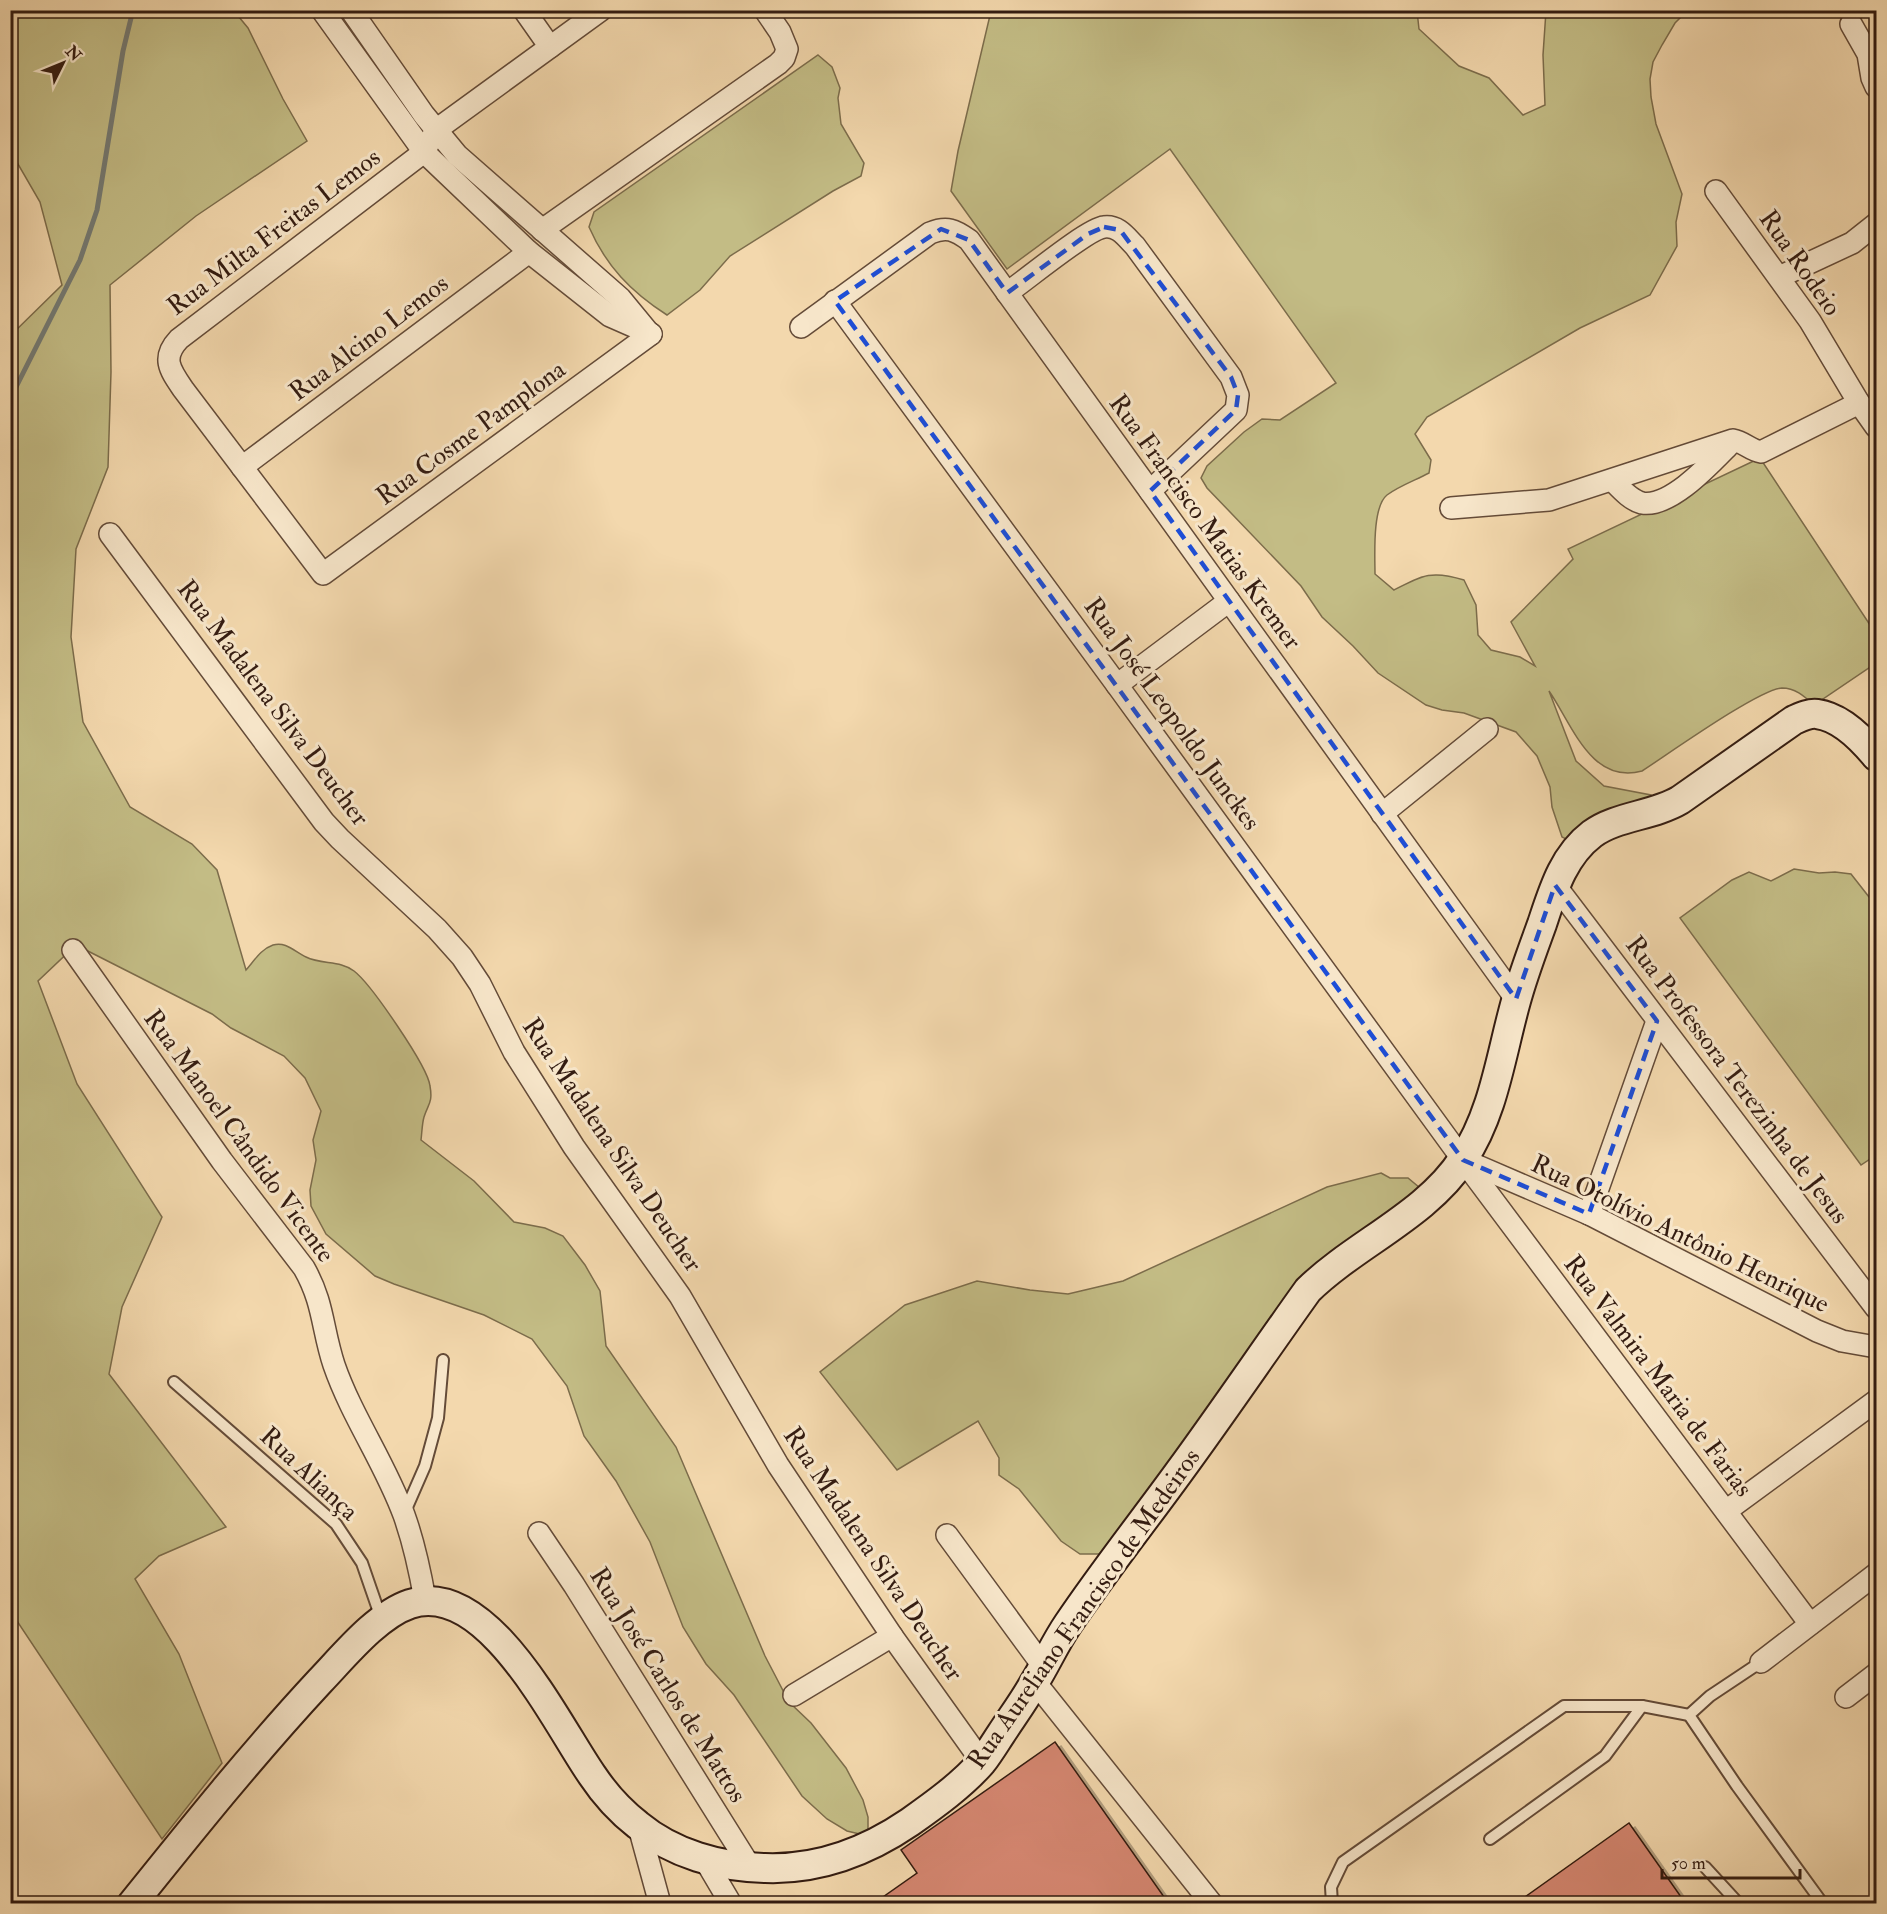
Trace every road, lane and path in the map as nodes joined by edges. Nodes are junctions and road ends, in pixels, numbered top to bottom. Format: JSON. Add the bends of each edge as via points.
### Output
{"nodes":[{"id":1,"x":322,"y":10,"type":"edge"},
{"id":2,"x":351,"y":10,"type":"edge"},
{"id":3,"x":524,"y":10,"type":"edge"},
{"id":4,"x":601,"y":10,"type":"edge"},
{"id":5,"x":765,"y":10,"type":"edge"},
{"id":6,"x":1851,"y":24,"type":"dead end"},
{"id":7,"x":550,"y":48,"type":"junction"},
{"id":8,"x":1876,"y":87,"type":"edge"},
{"id":9,"x":436,"y":130,"type":"junction"},
{"id":10,"x":424,"y":152,"type":"junction"},
{"id":11,"x":1716,"y":191,"type":"dead end"},
{"id":12,"x":1876,"y":224,"type":"edge"},
{"id":13,"x":542,"y":230,"type":"junction"},
{"id":14,"x":529,"y":252,"type":"junction"},
{"id":15,"x":1779,"y":277,"type":"junction"},
{"id":16,"x":1007,"y":293,"type":"junction"},
{"id":17,"x":835,"y":302,"type":"junction"},
{"id":18,"x":801,"y":327,"type":"dead end"},
{"id":19,"x":651,"y":334,"type":"junction"},
{"id":20,"x":1859,"y":403,"type":"junction"},
{"id":21,"x":1876,"y":427,"type":"edge"},
{"id":22,"x":1733,"y":440,"type":"junction"},
{"id":23,"x":242,"y":467,"type":"junction"},
{"id":24,"x":1612,"y":480,"type":"junction"},
{"id":25,"x":1150,"y":491,"type":"junction"},
{"id":26,"x":1451,"y":508,"type":"dead end"},
{"id":27,"x":110,"y":534,"type":"dead end"},
{"id":28,"x":1229,"y":601,"type":"junction"},
{"id":29,"x":1118,"y":685,"type":"junction"},
{"id":30,"x":1487,"y":729,"type":"dead end"},
{"id":31,"x":1876,"y":756,"type":"edge"},
{"id":32,"x":1383,"y":814,"type":"junction"},
{"id":33,"x":1555,"y":885,"type":"junction"},
{"id":34,"x":73,"y":950,"type":"dead end"},
{"id":35,"x":1516,"y":999,"type":"junction"},
{"id":36,"x":1657,"y":1021,"type":"junction"},
{"id":37,"x":1463,"y":1160,"type":"junction"},
{"id":38,"x":1589,"y":1214,"type":"junction"},
{"id":39,"x":1876,"y":1308,"type":"edge"},
{"id":40,"x":1876,"y":1347,"type":"edge"},
{"id":41,"x":443,"y":1360,"type":"dead end"},
{"id":42,"x":174,"y":1382,"type":"dead end"},
{"id":43,"x":1876,"y":1401,"type":"edge"},
{"id":44,"x":1726,"y":1511,"type":"junction"},
{"id":45,"x":404,"y":1514,"type":"junction"},
{"id":46,"x":539,"y":1533,"type":"dead end"},
{"id":47,"x":947,"y":1535,"type":"dead end"},
{"id":48,"x":1876,"y":1574,"type":"edge"},
{"id":49,"x":425,"y":1600,"type":"junction"},
{"id":50,"x":382,"y":1621,"type":"junction"},
{"id":51,"x":1810,"y":1624,"type":"junction"},
{"id":52,"x":892,"y":1636,"type":"junction"},
{"id":53,"x":1761,"y":1662,"type":"joint"},
{"id":54,"x":1039,"y":1674,"type":"junction"},
{"id":55,"x":1876,"y":1674,"type":"edge"},
{"id":56,"x":794,"y":1695,"type":"dead end"},
{"id":57,"x":1846,"y":1697,"type":"dead end"},
{"id":58,"x":1642,"y":1706,"type":"junction"},
{"id":59,"x":1689,"y":1714,"type":"junction"},
{"id":60,"x":982,"y":1762,"type":"junction"},
{"id":61,"x":639,"y":1827,"type":"junction"},
{"id":62,"x":1490,"y":1839,"type":"dead end"},
{"id":63,"x":705,"y":1860,"type":"junction"},
{"id":64,"x":1705,"y":1867,"type":"dead end"},
{"id":65,"x":751,"y":1868,"type":"junction"},
{"id":66,"x":1821,"y":1903,"type":"edge"},
{"id":67,"x":132,"y":1904,"type":"edge"},
{"id":68,"x":660,"y":1904,"type":"edge"},
{"id":69,"x":732,"y":1904,"type":"edge"},
{"id":70,"x":1212,"y":1904,"type":"edge"},
{"id":71,"x":1332,"y":1904,"type":"edge"},
{"id":72,"x":1739,"y":1904,"type":"edge"}],
"edges":[{"from":1,"to":10,"type":"street"},
{"from":2,"to":9,"type":"street"},
{"from":3,"to":7,"type":"street"},
{"from":4,"to":7,"type":"street"},
{"from":5,"to":13,"type":"street","via":[[787,49],[778,64]]},
{"from":6,"to":8,"type":"street","via":[[1868,54]]},
{"from":7,"to":9,"type":"street"},
{"from":9,"to":10,"type":"street"},
{"from":9,"to":13,"type":"street","via":[[457,155]]},
{"from":10,"to":14,"type":"street"},
{"from":10,"to":23,"type":"street","name":"Rua Milta Freitas Lemos","via":[[172,346],[168,363],[183,389]]},
{"from":11,"to":15,"type":"street","name":"Rua Rodeio"},
{"from":12,"to":15,"type":"street","via":[[1852,243]]},
{"from":13,"to":19,"type":"street","via":[[620,298]]},
{"from":14,"to":19,"type":"street","via":[[609,316]]},
{"from":14,"to":23,"type":"street","name":"Rua Alcino Lemos"},
{"from":15,"to":20,"type":"street","name":"Rua Rodeio"},
{"from":16,"to":17,"type":"street","name":"Rua Francisco Matias Kremer","via":[[969,240],[950,229],[940,229]]},
{"from":16,"to":25,"type":"street","name":"Rua Francisco Matias Kremer"},
{"from":16,"to":25,"type":"street","via":[[1088,234],[1104,227],[1120,230],[1231,377],[1238,394],[1236,410]]},
{"from":17,"to":18,"type":"street","name":"Rua Francisco Matias Kremer"},
{"from":17,"to":29,"type":"street","name":"Rua José Leopoldo Junckes"},
{"from":19,"to":23,"type":"street","name":"Rua Cosme Pamplona","via":[[323,574]]},
{"from":20,"to":21,"type":"street","name":"Rua Rodeio"},
{"from":20,"to":22,"type":"street","via":[[1761,452]]},
{"from":22,"to":24,"type":"street"},
{"from":22,"to":24,"type":"street","via":[[1692,481],[1652,503],[1639,502]]},
{"from":24,"to":26,"type":"street","via":[[1549,500]]},
{"from":25,"to":28,"type":"street","name":"Rua Francisco Matias Kremer"},
{"from":27,"to":52,"type":"street","name":"Rua Madalena Silva Deucher","via":[[324,822],[462,957],[514,1052],[574,1147],[670,1280],[778,1465]]},
{"from":28,"to":29,"type":"street"},
{"from":28,"to":32,"type":"street","name":"Rua Francisco Matias Kremer"},
{"from":29,"to":37,"type":"street","name":"Rua José Leopoldo Junckes"},
{"from":30,"to":32,"type":"street"},
{"from":31,"to":33,"type":"street","name":"Rua Aureliano Francisco de Medeiros","via":[[1851,730],[1818,714],[1806,715],[1665,809],[1609,824],[1593,834],[1579,846]]},
{"from":32,"to":35,"type":"street","name":"Rua Francisco Matias Kremer"},
{"from":33,"to":35,"type":"street","name":"Rua Aureliano Francisco de Medeiros"},
{"from":33,"to":36,"type":"street","name":"Rua Professora Terezinha de Jesus"},
{"from":34,"to":45,"type":"street","name":"Rua Manoel Cândido Vicente","via":[[222,1161],[304,1268],[318,1298],[336,1371]]},
{"from":35,"to":37,"type":"street","name":"Rua Aureliano Francisco de Medeiros","via":[[1487,1109]]},
{"from":36,"to":38,"type":"street"},
{"from":36,"to":39,"type":"street","name":"Rua Professora Terezinha de Jesus"},
{"from":37,"to":38,"type":"street","name":"Rua Otolívio Antônio Henrique"},
{"from":37,"to":44,"type":"street","name":"Rua Valmira Maria de Farias"},
{"from":37,"to":54,"type":"street","name":"Rua Aureliano Francisco de Medeiros","via":[[1398,1223],[1329,1270],[1308,1290],[1068,1623]]},
{"from":38,"to":40,"type":"street","name":"Rua Otolívio Antônio Henrique","via":[[1817,1331],[1842,1341]]},
{"from":41,"to":45,"type":"lane","via":[[438,1418],[425,1466]]},
{"from":42,"to":50,"type":"lane","name":"Rua Aliança","via":[[336,1524],[362,1563]]},
{"from":43,"to":44,"type":"street"},
{"from":44,"to":51,"type":"street","name":"Rua Valmira Maria de Farias"},
{"from":45,"to":49,"type":"street","name":"Rua Manoel Cândido Vicente"},
{"from":46,"to":65,"type":"street","name":"Rua José Carlos de Mattos"},
{"from":47,"to":54,"type":"street"},
{"from":48,"to":51,"type":"street"},
{"from":49,"to":50,"type":"street","via":[[409,1604]]},
{"from":49,"to":61,"type":"street","name":"Rua Aureliano Francisco de Medeiros","via":[[445,1602],[460,1609],[496,1638],[534,1681],[605,1792]]},
{"from":50,"to":67,"type":"street","via":[[333,1667],[267,1740]]},
{"from":51,"to":53,"type":"street"},
{"from":52,"to":56,"type":"street"},
{"from":52,"to":60,"type":"street","name":"Rua Madalena Silva Deucher"},
{"from":53,"to":59,"type":"lane"},
{"from":54,"to":60,"type":"street","name":"Rua Aureliano Francisco de Medeiros"},
{"from":54,"to":70,"type":"street"},
{"from":55,"to":57,"type":"street"},
{"from":58,"to":59,"type":"lane"},
{"from":58,"to":62,"type":"lane","via":[[1605,1756]]},
{"from":58,"to":71,"type":"lane","via":[[1563,1706],[1343,1862],[1331,1887]]},
{"from":59,"to":66,"type":"lane"},
{"from":60,"to":65,"type":"street","name":"Rua Aureliano Francisco de Medeiros","via":[[909,1823],[855,1853],[798,1867]]},
{"from":61,"to":63,"type":"street","name":"Rua Aureliano Francisco de Medeiros"},
{"from":61,"to":68,"type":"street"},
{"from":63,"to":65,"type":"street","name":"Rua Aureliano Francisco de Medeiros"},
{"from":63,"to":69,"type":"street"},
{"from":64,"to":72,"type":"lane"}]}
